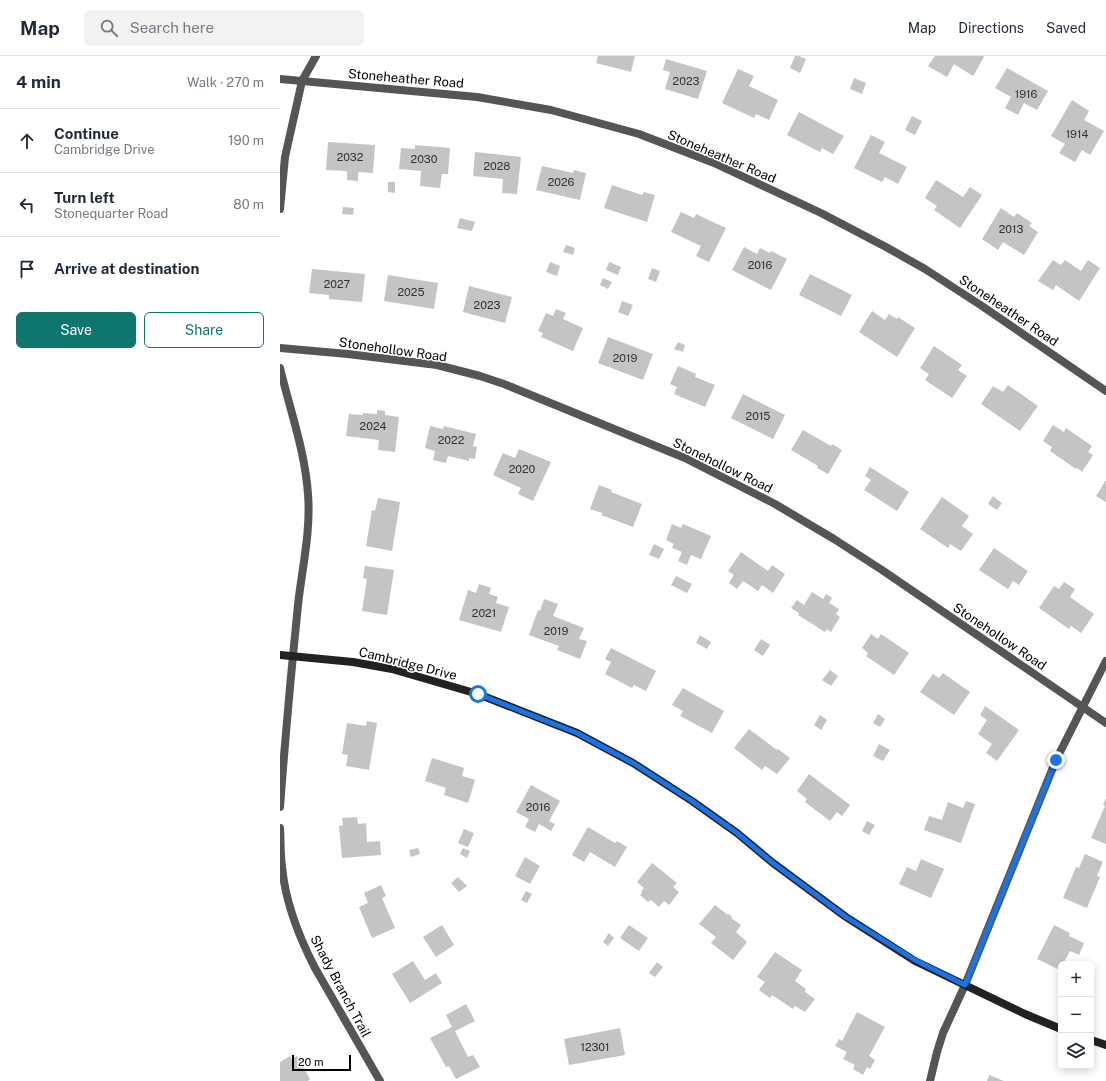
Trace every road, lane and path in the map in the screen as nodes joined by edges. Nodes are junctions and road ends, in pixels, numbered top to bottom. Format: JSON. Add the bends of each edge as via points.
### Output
{"nodes":[{"id":1,"x":316,"y":56,"type":"edge"},
{"id":2,"x":280,"y":79,"type":"edge"},
{"id":3,"x":302,"y":81,"type":"junction"},
{"id":4,"x":280,"y":208,"type":"edge"},
{"id":5,"x":280,"y":348,"type":"edge"},
{"id":6,"x":280,"y":368,"type":"edge"},
{"id":7,"x":1106,"y":391,"type":"edge"},
{"id":8,"x":280,"y":655,"type":"edge"},
{"id":9,"x":293,"y":656,"type":"junction"},
{"id":10,"x":1106,"y":661,"type":"edge"},
{"id":11,"x":1082,"y":707,"type":"junction"},
{"id":12,"x":1106,"y":723,"type":"edge"},
{"id":13,"x":280,"y":807,"type":"edge"},
{"id":14,"x":280,"y":828,"type":"edge"},
{"id":15,"x":965,"y":985,"type":"junction"},
{"id":16,"x":1058,"y":1028,"type":"edge"},
{"id":17,"x":1094,"y":1041,"type":"edge"},
{"id":18,"x":1106,"y":1045,"type":"edge"},
{"id":19,"x":380,"y":1081,"type":"edge"},
{"id":20,"x":930,"y":1081,"type":"edge"}],
"edges":[{"from":1,"to":3,"type":"street"},
{"from":2,"to":3,"type":"street","name":"Stoneheather Road"},
{"from":3,"to":4,"type":"street","via":[[285,157]]},
{"from":3,"to":7,"type":"street","name":"Stoneheather Road","via":[[477,97],[552,110],[639,134],[721,166],[886,246],[982,306]]},
{"from":5,"to":11,"type":"street","name":"Stonehollow Road","via":[[436,364],[504,384],[685,458],[775,504],[834,539]]},
{"from":6,"to":9,"type":"street","via":[[305,467],[308,495],[308,529]]},
{"from":8,"to":9,"type":"street","name":"Cambridge Drive"},
{"from":9,"to":13,"type":"street"},
{"from":9,"to":15,"type":"street","name":"Cambridge Drive","via":[[392,669],[478,694],[577,733],[633,763],[692,801],[846,917],[915,960]]},
{"from":10,"to":11,"type":"street"},
{"from":11,"to":12,"type":"street","name":"Stonehollow Road"},
{"from":11,"to":15,"type":"street","via":[[1056,760]]},
{"from":14,"to":19,"type":"street","name":"Shady Branch Trail","via":[[285,886],[291,911],[306,949]]},
{"from":15,"to":16,"type":"street","name":"Cambridge Drive"},
{"from":15,"to":20,"type":"street","via":[[943,1033]]},
{"from":17,"to":18,"type":"street"}]}
